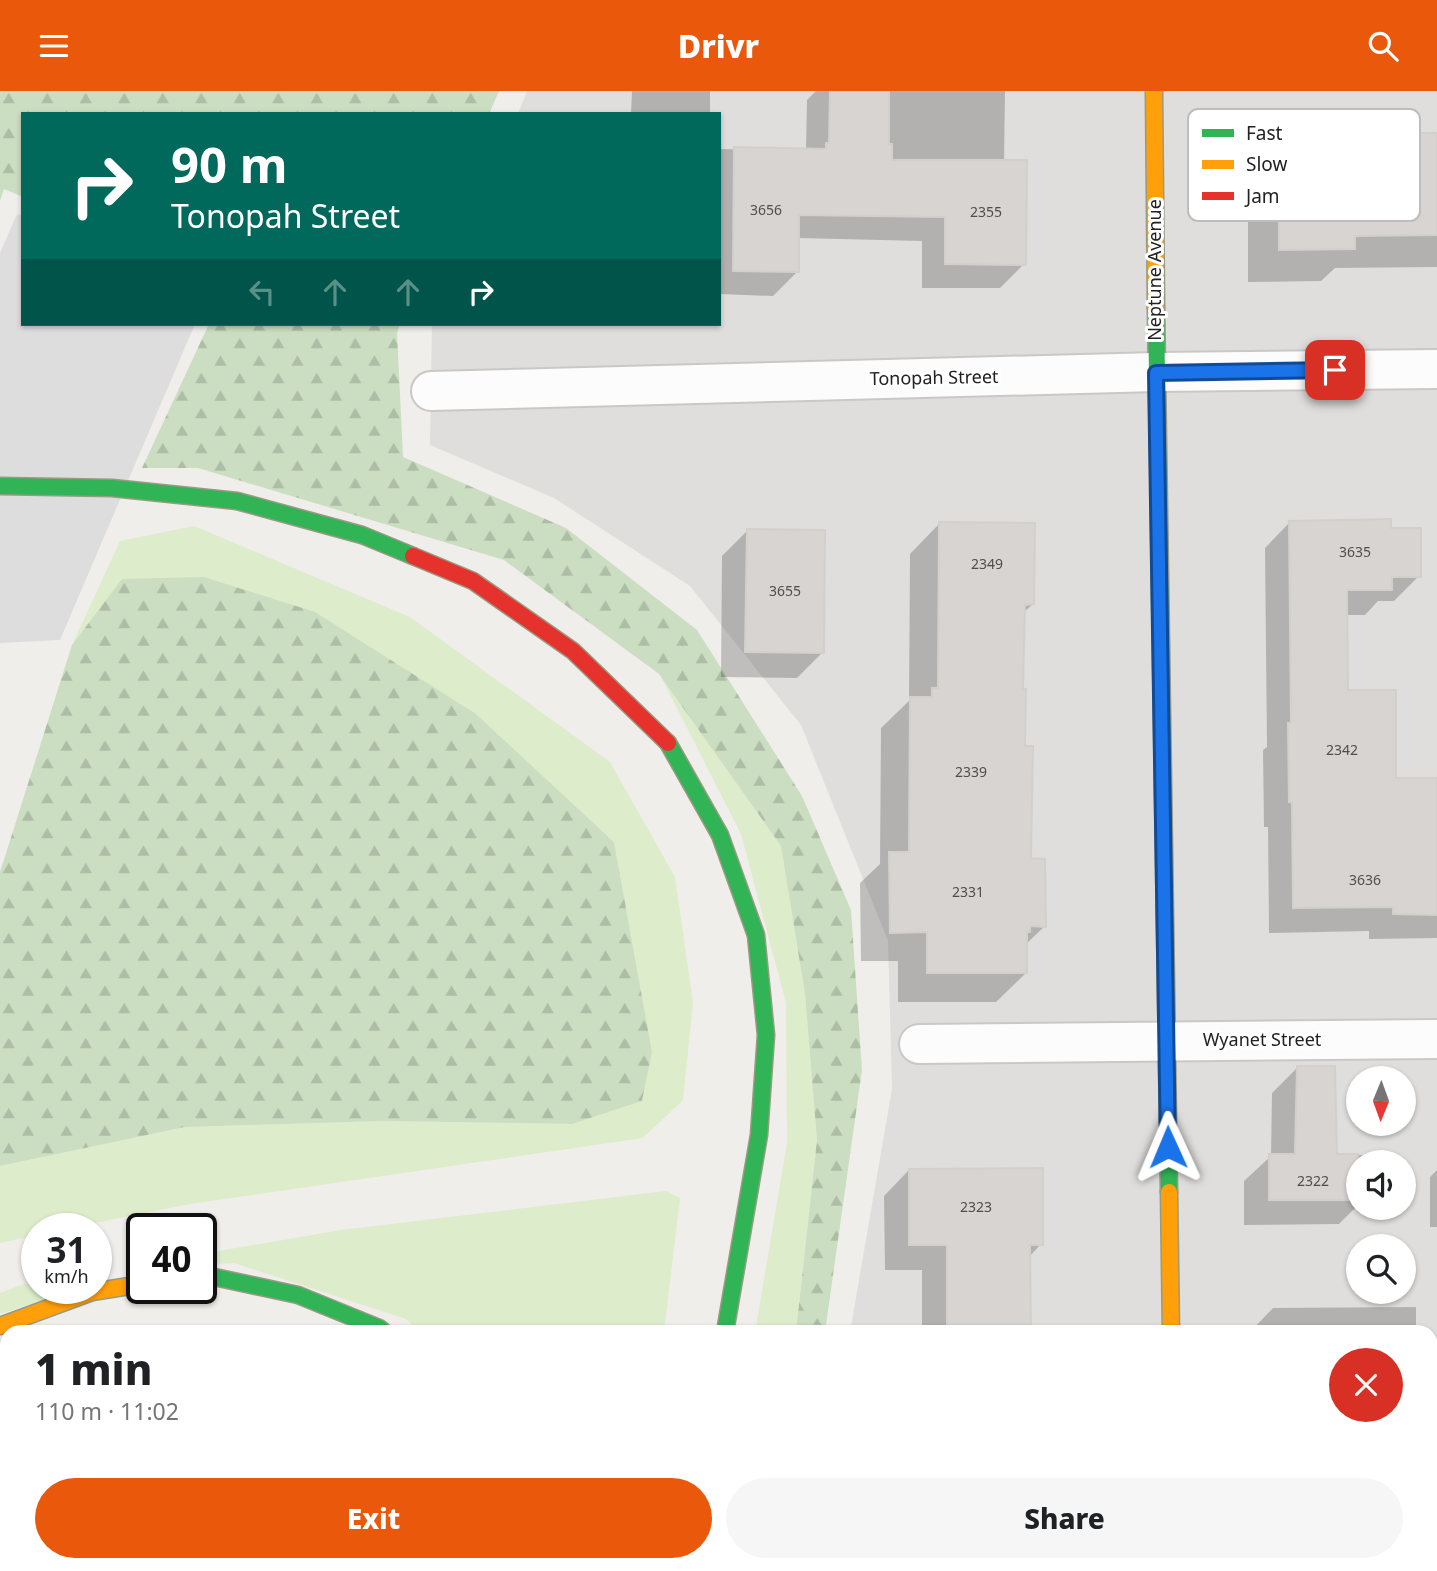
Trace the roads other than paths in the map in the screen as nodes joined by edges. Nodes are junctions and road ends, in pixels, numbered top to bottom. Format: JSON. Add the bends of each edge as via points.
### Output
{"nodes":[{"id":1,"x":1154,"y":91,"type":"edge"},
{"id":2,"x":1437,"y":369,"type":"edge"},
{"id":3,"x":1156,"y":373,"type":"junction"},
{"id":4,"x":431,"y":391,"type":"dead end"},
{"id":5,"x":0,"y":486,"type":"edge"},
{"id":6,"x":1437,"y":1039,"type":"edge"},
{"id":7,"x":1167,"y":1041,"type":"junction"},
{"id":8,"x":919,"y":1044,"type":"dead end"},
{"id":9,"x":217,"y":1278,"type":"edge"},
{"id":10,"x":126,"y":1286,"type":"edge"},
{"id":11,"x":3,"y":1325,"type":"edge"},
{"id":12,"x":372,"y":1325,"type":"edge"},
{"id":13,"x":726,"y":1325,"type":"edge"},
{"id":14,"x":1171,"y":1325,"type":"edge"}],
"edges":[{"from":1,"to":3,"type":"main road","name":"Neptune Avenue"},
{"from":2,"to":3,"type":"street","name":"Tonopah Street"},
{"from":3,"to":4,"type":"street","name":"Tonopah Street"},
{"from":3,"to":7,"type":"main road","name":"Neptune Avenue"},
{"from":5,"to":13,"type":"main road","via":[[112,488],[237,501],[362,535],[473,581],[573,651],[666,740],[720,835],[756,935],[766,1035],[759,1135]]},
{"from":6,"to":7,"type":"street","name":"Wyanet Street"},
{"from":7,"to":8,"type":"street","name":"Wyanet Street"},
{"from":7,"to":14,"type":"main road","name":"Neptune Avenue"},
{"from":9,"to":12,"type":"main road","via":[[298,1295]]},
{"from":10,"to":11,"type":"main road","via":[[92,1291]]}]}
